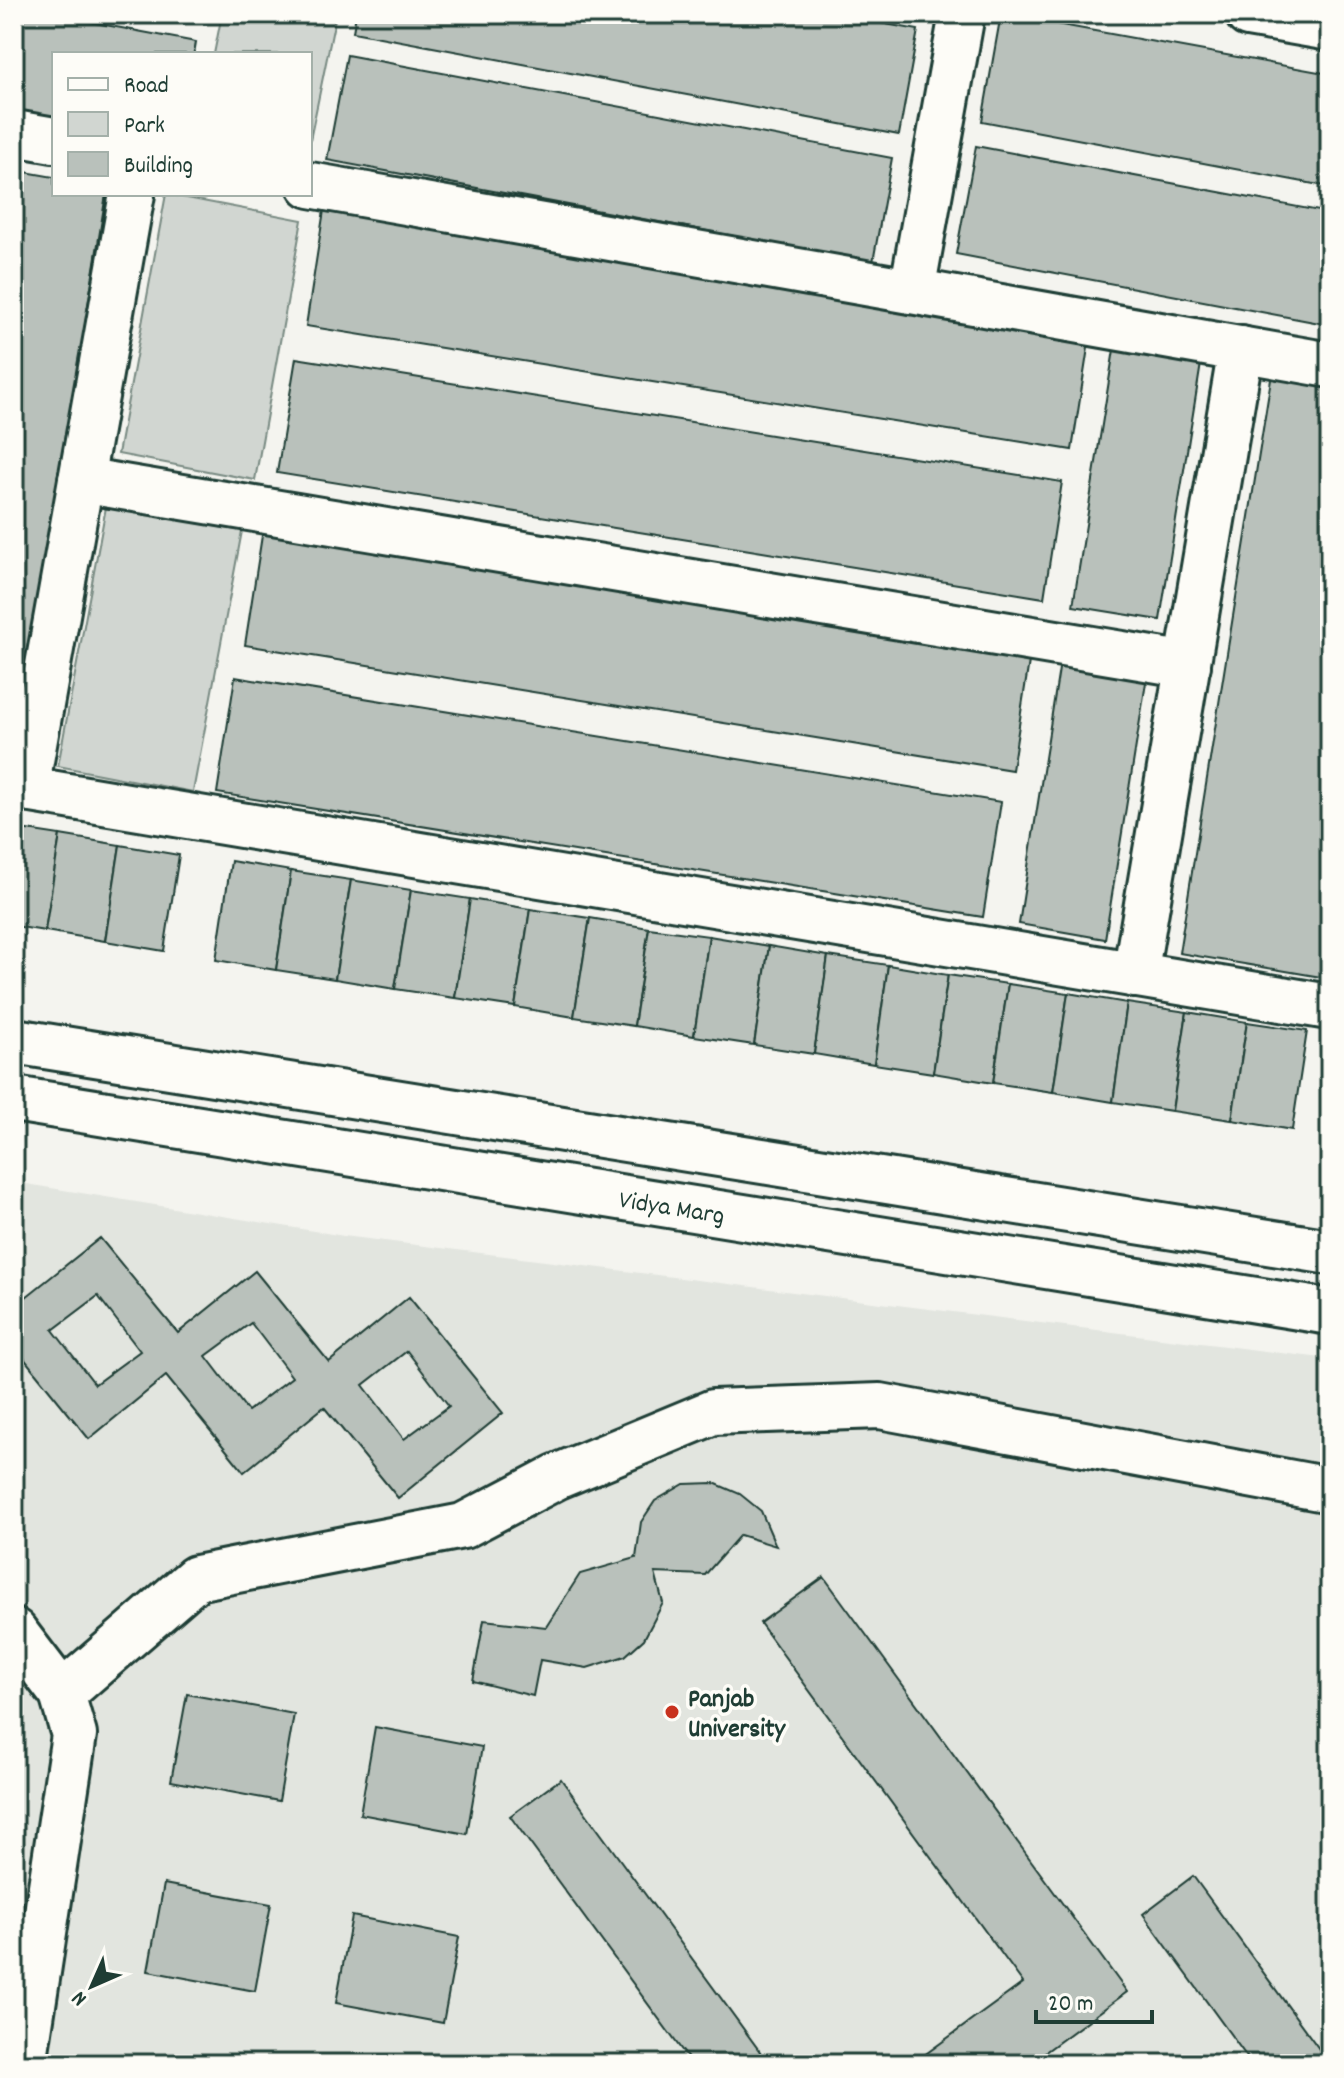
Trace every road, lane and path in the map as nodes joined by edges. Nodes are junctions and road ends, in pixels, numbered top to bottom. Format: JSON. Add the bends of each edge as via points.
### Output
{"nodes":[{"id":1,"x":962,"y":14,"type":"edge"},
{"id":2,"x":1271,"y":16,"type":"edge"},
{"id":3,"x":1330,"y":28,"type":"edge"},
{"id":4,"x":14,"y":133,"type":"edge"},
{"id":5,"x":52,"y":140,"type":"edge"},
{"id":6,"x":312,"y":185,"type":"edge"},
{"id":7,"x":132,"y":196,"type":"edge"},
{"id":8,"x":912,"y":291,"type":"junction"},
{"id":9,"x":1241,"y":349,"type":"junction"},
{"id":10,"x":1330,"y":365,"type":"edge"},
{"id":11,"x":81,"y":480,"type":"junction"},
{"id":12,"x":1188,"y":665,"type":"junction"},
{"id":13,"x":20,"y":788,"type":"edge"},
{"id":14,"x":1135,"y":975,"type":"junction"},
{"id":15,"x":1323,"y":1006,"type":"dead end"},
{"id":16,"x":14,"y":1041,"type":"edge"},
{"id":17,"x":14,"y":1099,"type":"edge"},
{"id":18,"x":1330,"y":1252,"type":"edge"},
{"id":19,"x":1330,"y":1312,"type":"edge"},
{"id":20,"x":1330,"y":1490,"type":"edge"},
{"id":21,"x":14,"y":1631,"type":"edge"},
{"id":22,"x":62,"y":1694,"type":"junction"},
{"id":23,"x":24,"y":2064,"type":"edge"}],
"edges":[{"from":1,"to":8,"type":"street"},
{"from":2,"to":3,"type":"street"},
{"from":4,"to":5,"type":"street"},
{"from":6,"to":8,"type":"street"},
{"from":7,"to":11,"type":"street"},
{"from":8,"to":9,"type":"street"},
{"from":9,"to":10,"type":"street"},
{"from":9,"to":12,"type":"street"},
{"from":11,"to":12,"type":"street"},
{"from":11,"to":13,"type":"street"},
{"from":12,"to":14,"type":"street"},
{"from":13,"to":14,"type":"street"},
{"from":14,"to":15,"type":"street"},
{"from":16,"to":18,"type":"street"},
{"from":17,"to":19,"type":"street","name":"Vidya Marg"},
{"from":20,"to":22,"type":"street","via":[[880,1406],[713,1412],[556,1477],[463,1526],[196,1578]]},
{"from":21,"to":22,"type":"street"},
{"from":22,"to":23,"type":"street","via":[[74,1735]]}]}
